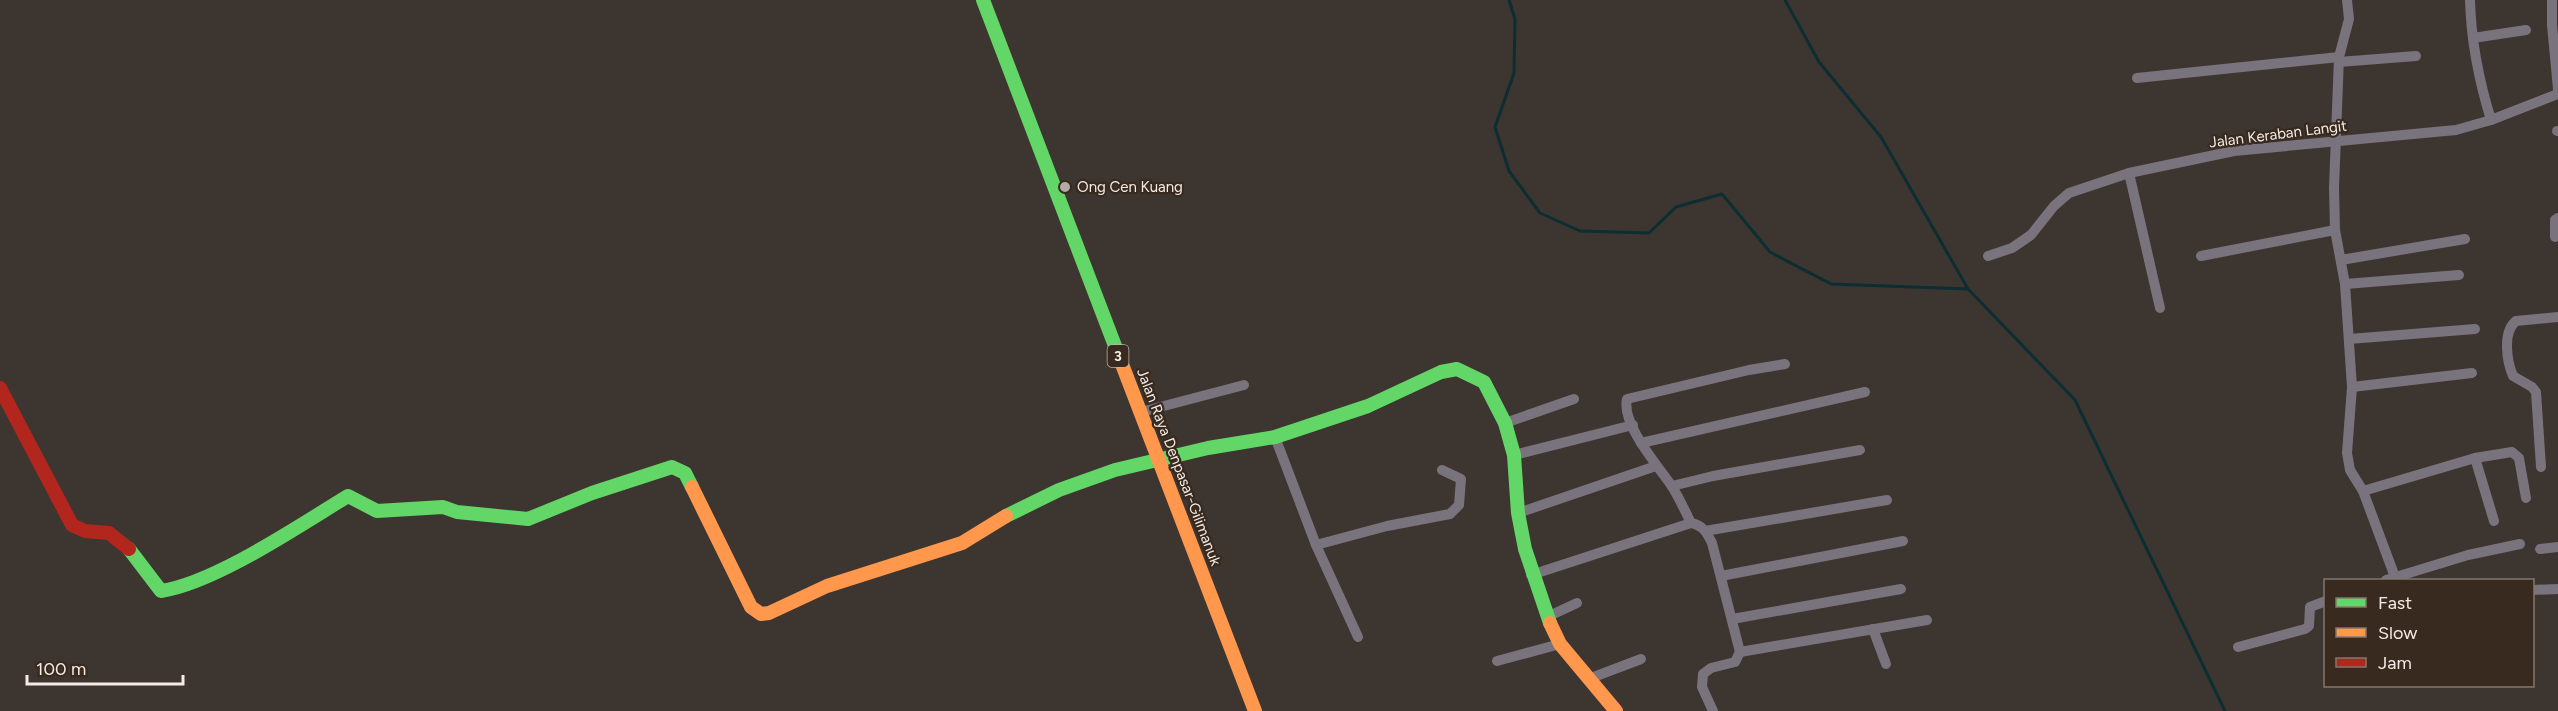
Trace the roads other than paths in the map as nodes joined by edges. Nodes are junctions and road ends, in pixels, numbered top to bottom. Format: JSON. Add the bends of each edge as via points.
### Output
{"nodes":[{"id":1,"x":983,"y":0,"type":"edge"},
{"id":2,"x":2347,"y":0,"type":"edge"},
{"id":3,"x":2470,"y":0,"type":"edge"},
{"id":4,"x":2553,"y":0,"type":"edge"},
{"id":5,"x":2526,"y":30,"type":"dead end"},
{"id":6,"x":2473,"y":38,"type":"junction"},
{"id":7,"x":2416,"y":56,"type":"dead end"},
{"id":8,"x":2339,"y":60,"type":"junction"},
{"id":9,"x":2137,"y":78,"type":"dead end"},
{"id":10,"x":2558,"y":88,"type":"edge"},
{"id":11,"x":2558,"y":94,"type":"edge"},
{"id":12,"x":2489,"y":121,"type":"junction"},
{"id":13,"x":2335,"y":141,"type":"junction"},
{"id":14,"x":2129,"y":173,"type":"junction"},
{"id":15,"x":2558,"y":218,"type":"edge"},
{"id":16,"x":2335,"y":230,"type":"junction"},
{"id":17,"x":2555,"y":237,"type":"dead end"},
{"id":18,"x":2465,"y":239,"type":"dead end"},
{"id":19,"x":1988,"y":256,"type":"dead end"},
{"id":20,"x":2201,"y":256,"type":"dead end"},
{"id":21,"x":2341,"y":260,"type":"junction"},
{"id":22,"x":2459,"y":275,"type":"dead end"},
{"id":23,"x":2345,"y":284,"type":"junction"},
{"id":24,"x":2160,"y":308,"type":"dead end"},
{"id":25,"x":2558,"y":317,"type":"edge"},
{"id":26,"x":2475,"y":329,"type":"dead end"},
{"id":27,"x":2349,"y":339,"type":"junction"},
{"id":28,"x":1785,"y":364,"type":"dead end"},
{"id":29,"x":2472,"y":373,"type":"dead end"},
{"id":30,"x":1244,"y":385,"type":"dead end"},
{"id":31,"x":2352,"y":387,"type":"junction"},
{"id":32,"x":0,"y":388,"type":"edge"},
{"id":33,"x":1865,"y":392,"type":"dead end"},
{"id":34,"x":1574,"y":399,"type":"dead end"},
{"id":35,"x":1141,"y":412,"type":"junction"},
{"id":36,"x":1505,"y":423,"type":"junction"},
{"id":37,"x":1633,"y":425,"type":"junction"},
{"id":38,"x":1275,"y":437,"type":"junction"},
{"id":39,"x":1641,"y":443,"type":"junction"},
{"id":40,"x":1860,"y":450,"type":"dead end"},
{"id":41,"x":1514,"y":455,"type":"junction"},
{"id":42,"x":2475,"y":458,"type":"junction"},
{"id":43,"x":1160,"y":459,"type":"junction"},
{"id":44,"x":1656,"y":466,"type":"junction"},
{"id":45,"x":2541,"y":467,"type":"dead end"},
{"id":46,"x":1442,"y":470,"type":"dead end"},
{"id":47,"x":1672,"y":486,"type":"junction"},
{"id":48,"x":2363,"y":491,"type":"junction"},
{"id":49,"x":2526,"y":498,"type":"dead end"},
{"id":50,"x":1887,"y":500,"type":"dead end"},
{"id":51,"x":1518,"y":513,"type":"junction"},
{"id":52,"x":2494,"y":520,"type":"dead end"},
{"id":53,"x":1691,"y":523,"type":"junction"},
{"id":54,"x":1705,"y":531,"type":"junction"},
{"id":55,"x":1903,"y":541,"type":"dead end"},
{"id":56,"x":2520,"y":544,"type":"dead end"},
{"id":57,"x":1316,"y":545,"type":"junction"},
{"id":58,"x":2558,"y":547,"type":"edge"},
{"id":59,"x":2540,"y":549,"type":"dead end"},
{"id":60,"x":1531,"y":575,"type":"junction"},
{"id":61,"x":1721,"y":576,"type":"junction"},
{"id":62,"x":2390,"y":579,"type":"edge"},
{"id":63,"x":1901,"y":588,"type":"dead end"},
{"id":64,"x":2558,"y":589,"type":"edge"},
{"id":65,"x":2534,"y":590,"type":"edge"},
{"id":66,"x":2324,"y":601,"type":"edge"},
{"id":67,"x":1577,"y":603,"type":"dead end"},
{"id":68,"x":1547,"y":617,"type":"junction"},
{"id":69,"x":1732,"y":619,"type":"junction"},
{"id":70,"x":1927,"y":620,"type":"dead end"},
{"id":71,"x":1873,"y":629,"type":"junction"},
{"id":72,"x":1358,"y":637,"type":"dead end"},
{"id":73,"x":1560,"y":644,"type":"junction"},
{"id":74,"x":2238,"y":647,"type":"dead end"},
{"id":75,"x":1738,"y":657,"type":"junction"},
{"id":76,"x":1641,"y":659,"type":"dead end"},
{"id":77,"x":1497,"y":660,"type":"dead end"},
{"id":78,"x":1886,"y":664,"type":"dead end"},
{"id":79,"x":1590,"y":678,"type":"junction"},
{"id":80,"x":1255,"y":711,"type":"edge"},
{"id":81,"x":1616,"y":711,"type":"edge"},
{"id":82,"x":1713,"y":711,"type":"edge"}],
"edges":[{"from":1,"to":35,"type":"main road","name":"Jalan Raya Denpasar-Gilimanuk","number":"3"},
{"from":2,"to":8,"type":"street","via":[[2349,19]]},
{"from":3,"to":6,"type":"street"},
{"from":4,"to":10,"type":"street"},
{"from":5,"to":6,"type":"street"},
{"from":6,"to":12,"type":"street"},
{"from":7,"to":8,"type":"street"},
{"from":8,"to":9,"type":"street"},
{"from":8,"to":13,"type":"street"},
{"from":11,"to":12,"type":"street","name":"Jalan Keraban Langit"},
{"from":12,"to":13,"type":"street","name":"Jalan Keraban Langit","via":[[2382,139]]},
{"from":13,"to":14,"type":"street","name":"Jalan Keraban Langit","via":[[2234,151]]},
{"from":13,"to":16,"type":"street"},
{"from":14,"to":19,"type":"street","name":"Jalan Keraban Langit","via":[[2069,193],[2031,235],[2012,248]]},
{"from":14,"to":24,"type":"street"},
{"from":15,"to":17,"type":"street"},
{"from":16,"to":20,"type":"street"},
{"from":16,"to":21,"type":"street"},
{"from":18,"to":21,"type":"street"},
{"from":21,"to":23,"type":"street"},
{"from":22,"to":23,"type":"street"},
{"from":23,"to":27,"type":"street"},
{"from":25,"to":45,"type":"street","via":[[2516,321],[2509,332],[2513,376],[2536,392]]},
{"from":26,"to":27,"type":"street"},
{"from":27,"to":31,"type":"street"},
{"from":28,"to":37,"type":"street","via":[[1631,396],[1626,403]]},
{"from":29,"to":31,"type":"street"},
{"from":30,"to":35,"type":"street"},
{"from":31,"to":48,"type":"street","via":[[2347,453],[2350,470]]},
{"from":32,"to":43,"type":"main road","via":[[72,525],[85,531],[109,533],[128,548],[156,589],[168,592],[246,555],[348,496],[377,511],[443,507],[528,519],[672,467],[685,473],[751,607],[761,614],[769,613],[827,586],[962,543],[1008,514],[1059,490]]},
{"from":33,"to":39,"type":"street"},
{"from":34,"to":36,"type":"street"},
{"from":35,"to":43,"type":"main road","name":"Jalan Raya Denpasar-Gilimanuk","number":"3"},
{"from":36,"to":38,"type":"main road","via":[[1484,382],[1457,369],[1441,372],[1368,406]]},
{"from":36,"to":41,"type":"main road"},
{"from":37,"to":39,"type":"street"},
{"from":37,"to":41,"type":"street"},
{"from":38,"to":43,"type":"main road"},
{"from":38,"to":57,"type":"street"},
{"from":39,"to":44,"type":"street"},
{"from":40,"to":47,"type":"street"},
{"from":41,"to":51,"type":"main road"},
{"from":42,"to":48,"type":"street"},
{"from":42,"to":49,"type":"street","via":[[2516,453]]},
{"from":42,"to":52,"type":"street"},
{"from":43,"to":80,"type":"main road","name":"Jalan Raya Denpasar-Gilimanuk","number":"3"},
{"from":44,"to":47,"type":"street"},
{"from":44,"to":51,"type":"street"},
{"from":46,"to":57,"type":"street","via":[[1461,479],[1459,505],[1450,514]]},
{"from":47,"to":53,"type":"street"},
{"from":48,"to":62,"type":"street"},
{"from":50,"to":54,"type":"street"},
{"from":51,"to":60,"type":"main road"},
{"from":53,"to":54,"type":"street"},
{"from":53,"to":60,"type":"street"},
{"from":54,"to":61,"type":"street"},
{"from":55,"to":61,"type":"street"},
{"from":56,"to":62,"type":"street"},
{"from":57,"to":72,"type":"street"},
{"from":58,"to":59,"type":"street"},
{"from":60,"to":68,"type":"main road"},
{"from":61,"to":69,"type":"street"},
{"from":63,"to":69,"type":"street"},
{"from":64,"to":65,"type":"street"},
{"from":66,"to":74,"type":"street","via":[[2310,607],[2309,626],[2305,629]]},
{"from":67,"to":68,"type":"street"},
{"from":68,"to":73,"type":"main road"},
{"from":69,"to":75,"type":"street"},
{"from":70,"to":71,"type":"street"},
{"from":71,"to":75,"type":"street"},
{"from":71,"to":78,"type":"street"},
{"from":73,"to":77,"type":"street"},
{"from":73,"to":79,"type":"main road"},
{"from":75,"to":82,"type":"street","via":[[1703,674],[1702,687]]},
{"from":76,"to":79,"type":"street"},
{"from":79,"to":81,"type":"main road"}]}
